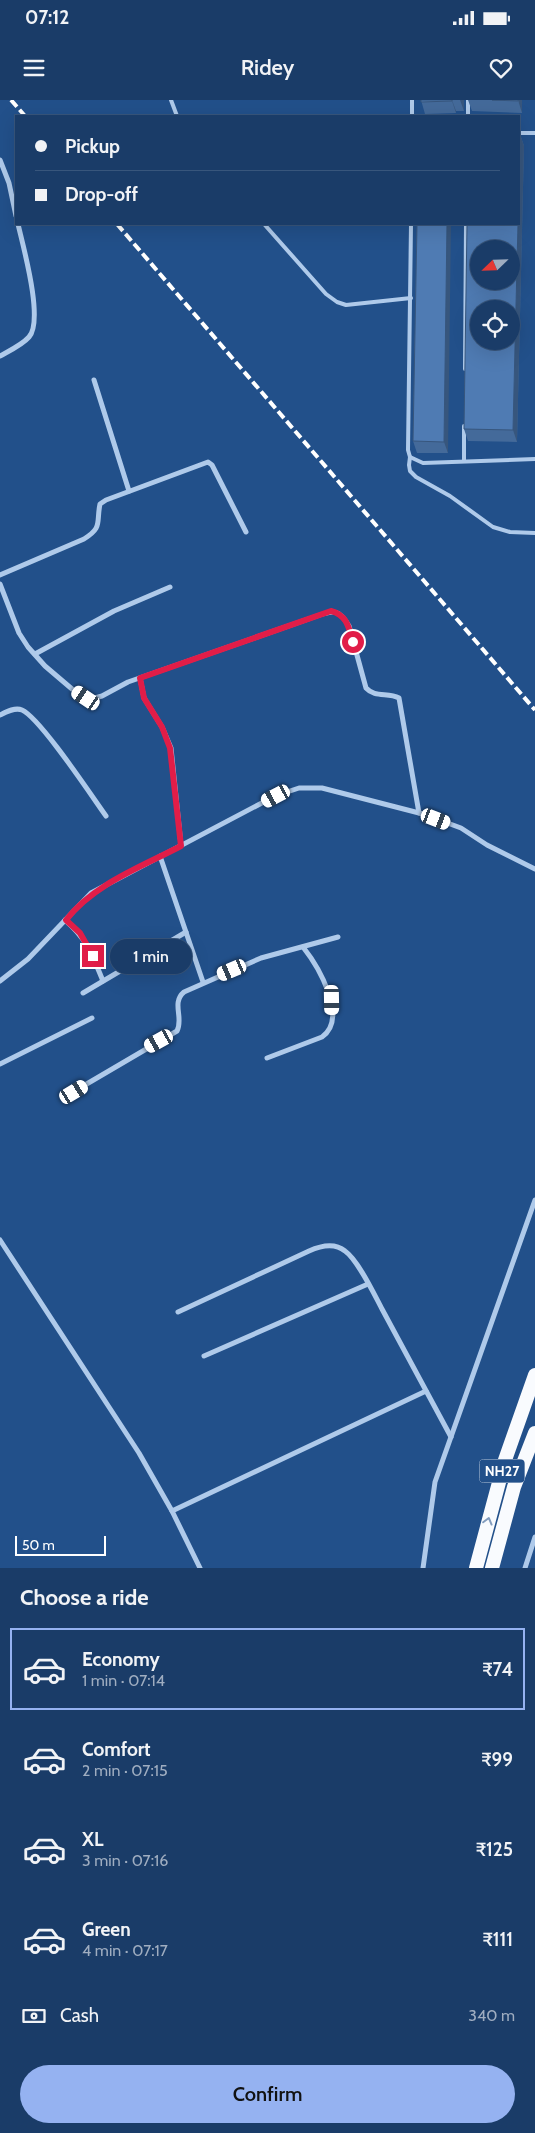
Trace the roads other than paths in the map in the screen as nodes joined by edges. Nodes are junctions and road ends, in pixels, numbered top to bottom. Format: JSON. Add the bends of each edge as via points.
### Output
{"nodes":[{"id":1,"x":171,"y":100,"type":"edge"},
{"id":2,"x":412,"y":100,"type":"edge"},
{"id":3,"x":468,"y":100,"type":"edge"},
{"id":4,"x":177,"y":115,"type":"edge"},
{"id":5,"x":412,"y":115,"type":"edge"},
{"id":6,"x":468,"y":115,"type":"edge"},
{"id":7,"x":520,"y":133,"type":"edge"},
{"id":8,"x":535,"y":133,"type":"edge"},
{"id":9,"x":0,"y":160,"type":"edge"},
{"id":10,"x":15,"y":211,"type":"edge"},
{"id":11,"x":18,"y":225,"type":"edge"},
{"id":12,"x":265,"y":225,"type":"edge"},
{"id":13,"x":411,"y":225,"type":"edge"},
{"id":14,"x":466,"y":225,"type":"edge"},
{"id":15,"x":411,"y":298,"type":"junction"},
{"id":16,"x":0,"y":356,"type":"edge"},
{"id":17,"x":465,"y":372,"type":"edge"},
{"id":18,"x":94,"y":380,"type":"dead end"},
{"id":19,"x":464,"y":422,"type":"edge"},
{"id":20,"x":410,"y":457,"type":"junction"},
{"id":21,"x":535,"y":458,"type":"edge"},
{"id":22,"x":464,"y":461,"type":"junction"},
{"id":23,"x":128,"y":491,"type":"junction"},
{"id":24,"x":246,"y":532,"type":"dead end"},
{"id":25,"x":535,"y":533,"type":"edge"},
{"id":26,"x":0,"y":575,"type":"edge"},
{"id":27,"x":0,"y":584,"type":"edge"},
{"id":28,"x":170,"y":588,"type":"dead end"},
{"id":29,"x":35,"y":654,"type":"junction"},
{"id":30,"x":140,"y":678,"type":"junction"},
{"id":31,"x":0,"y":715,"type":"edge"},
{"id":32,"x":419,"y":813,"type":"junction"},
{"id":33,"x":106,"y":816,"type":"dead end"},
{"id":34,"x":181,"y":846,"type":"junction"},
{"id":35,"x":160,"y":856,"type":"junction"},
{"id":36,"x":535,"y":869,"type":"edge"},
{"id":37,"x":66,"y":920,"type":"junction"},
{"id":38,"x":186,"y":932,"type":"junction"},
{"id":39,"x":338,"y":937,"type":"dead end"},
{"id":40,"x":303,"y":947,"type":"junction"},
{"id":41,"x":103,"y":981,"type":"junction"},
{"id":42,"x":0,"y":982,"type":"edge"},
{"id":43,"x":203,"y":982,"type":"junction"},
{"id":44,"x":83,"y":993,"type":"dead end"},
{"id":45,"x":92,"y":1018,"type":"dead end"},
{"id":46,"x":267,"y":1058,"type":"dead end"},
{"id":47,"x":0,"y":1064,"type":"edge"},
{"id":48,"x":74,"y":1092,"type":"dead end"},
{"id":49,"x":535,"y":1200,"type":"edge"},
{"id":50,"x":0,"y":1240,"type":"edge"},
{"id":51,"x":368,"y":1284,"type":"junction"},
{"id":52,"x":178,"y":1312,"type":"dead end"},
{"id":53,"x":204,"y":1356,"type":"dead end"},
{"id":54,"x":535,"y":1375,"type":"edge"},
{"id":55,"x":426,"y":1390,"type":"junction"},
{"id":56,"x":535,"y":1433,"type":"edge"},
{"id":57,"x":451,"y":1436,"type":"junction"},
{"id":58,"x":172,"y":1511,"type":"junction"},
{"id":59,"x":535,"y":1537,"type":"edge"},
{"id":60,"x":200,"y":1568,"type":"edge"},
{"id":61,"x":422,"y":1568,"type":"edge"},
{"id":62,"x":476,"y":1568,"type":"edge"},
{"id":63,"x":492,"y":1568,"type":"edge"},
{"id":64,"x":526,"y":1568,"type":"edge"}],
"edges":[{"from":1,"to":4,"type":"lane"},
{"from":2,"to":5,"type":"lane"},
{"from":3,"to":6,"type":"lane"},
{"from":7,"to":8,"type":"lane"},
{"from":9,"to":10,"type":"street"},
{"from":11,"to":16,"type":"street","via":[[32,287],[34,325],[30,337]]},
{"from":12,"to":15,"type":"lane","via":[[326,294],[337,302],[346,305]]},
{"from":13,"to":15,"type":"lane"},
{"from":14,"to":17,"type":"lane"},
{"from":15,"to":20,"type":"lane"},
{"from":18,"to":23,"type":"street"},
{"from":19,"to":22,"type":"lane"},
{"from":20,"to":22,"type":"lane","via":[[423,463]]},
{"from":20,"to":25,"type":"lane","via":[[410,471],[416,477],[450,496],[493,527],[510,532]]},
{"from":21,"to":22,"type":"lane"},
{"from":23,"to":24,"type":"street","via":[[208,462]]},
{"from":23,"to":26,"type":"street","via":[[100,504],[98,527],[84,540]]},
{"from":27,"to":29,"type":"street","via":[[19,633]]},
{"from":28,"to":29,"type":"street","via":[[114,611]]},
{"from":29,"to":30,"type":"street","via":[[72,689],[91,699]]},
{"from":30,"to":32,"type":"street","via":[[331,611],[338,613],[348,626],[366,688],[376,695],[399,698]]},
{"from":30,"to":34,"type":"street","via":[[144,698],[162,727],[170,748]]},
{"from":31,"to":33,"type":"street","via":[[22,709],[37,722]]},
{"from":32,"to":34,"type":"street","via":[[322,788],[299,788],[276,796]]},
{"from":32,"to":36,"type":"street","via":[[460,828],[487,846]]},
{"from":34,"to":35,"type":"street"},
{"from":35,"to":37,"type":"street","via":[[91,893]]},
{"from":35,"to":38,"type":"street"},
{"from":37,"to":41,"type":"street","via":[[88,944]]},
{"from":37,"to":42,"type":"street"},
{"from":38,"to":41,"type":"street"},
{"from":38,"to":43,"type":"street"},
{"from":39,"to":40,"type":"street"},
{"from":40,"to":43,"type":"street","via":[[261,958]]},
{"from":40,"to":46,"type":"street","via":[[316,964],[332,1000],[332,1026],[330,1032],[322,1037]]},
{"from":41,"to":44,"type":"street"},
{"from":43,"to":48,"type":"street","via":[[179,997],[180,1026],[177,1031]]},
{"from":45,"to":47,"type":"street"},
{"from":49,"to":57,"type":"street"},
{"from":50,"to":58,"type":"street"},
{"from":51,"to":52,"type":"street","via":[[344,1249],[322,1246]]},
{"from":51,"to":53,"type":"street"},
{"from":51,"to":55,"type":"street"},
{"from":62,"to":54,"type":"highway","number":"NH27","one_way":true,"via":[[505,1460]]},
{"from":55,"to":57,"type":"street"},
{"from":55,"to":58,"type":"street"},
{"from":56,"to":63,"type":"highway","number":"NH27","via":[[514,1487]]},
{"from":57,"to":61,"type":"street","via":[[435,1482]]},
{"from":58,"to":60,"type":"street"},
{"from":59,"to":64,"type":"street"}]}
